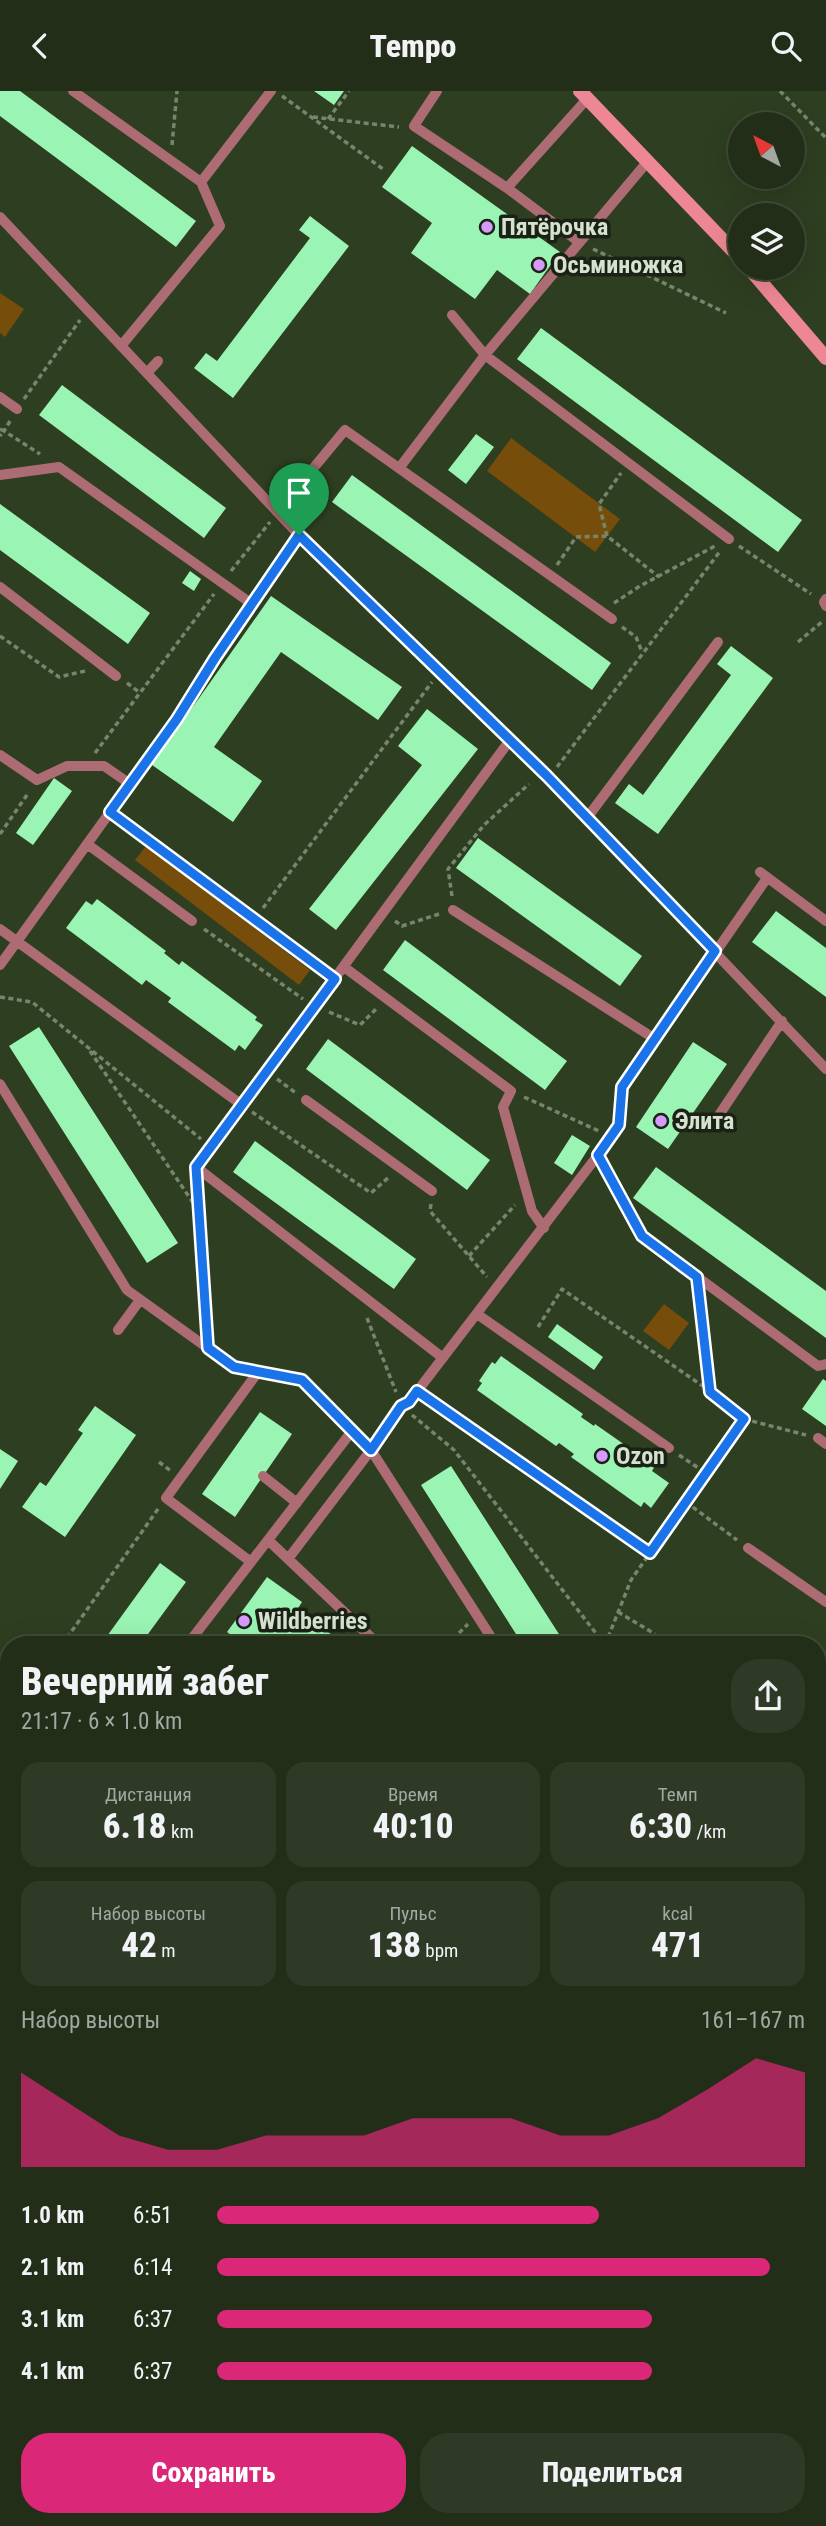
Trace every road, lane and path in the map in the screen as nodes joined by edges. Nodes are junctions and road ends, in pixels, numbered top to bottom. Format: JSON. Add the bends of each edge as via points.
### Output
{"nodes":[{"id":1,"x":74,"y":91,"type":"edge"},
{"id":2,"x":177,"y":91,"type":"edge"},
{"id":3,"x":273,"y":91,"type":"edge"},
{"id":4,"x":349,"y":91,"type":"edge"},
{"id":5,"x":437,"y":91,"type":"edge"},
{"id":6,"x":780,"y":91,"type":"edge"},
{"id":7,"x":583,"y":95,"type":"edge"},
{"id":8,"x":311,"y":117,"type":"junction"},
{"id":9,"x":328,"y":119,"type":"junction"},
{"id":10,"x":400,"y":127,"type":"dead end"},
{"id":11,"x":826,"y":138,"type":"edge"},
{"id":12,"x":171,"y":160,"type":"junction"},
{"id":13,"x":648,"y":161,"type":"junction"},
{"id":14,"x":383,"y":169,"type":"dead end"},
{"id":15,"x":201,"y":182,"type":"junction"},
{"id":16,"x":507,"y":188,"type":"junction"},
{"id":17,"x":0,"y":218,"type":"edge"},
{"id":18,"x":8,"y":226,"type":"junction"},
{"id":19,"x":0,"y":238,"type":"edge"},
{"id":20,"x":579,"y":242,"type":"junction"},
{"id":21,"x":728,"y":245,"type":"edge"},
{"id":22,"x":759,"y":280,"type":"edge"},
{"id":23,"x":87,"y":310,"type":"junction"},
{"id":24,"x":726,"y":313,"type":"dead end"},
{"id":25,"x":452,"y":315,"type":"dead end"},
{"id":26,"x":121,"y":346,"type":"junction"},
{"id":27,"x":485,"y":355,"type":"junction"},
{"id":28,"x":826,"y":358,"type":"edge"},
{"id":29,"x":158,"y":361,"type":"dead end"},
{"id":30,"x":147,"y":373,"type":"junction"},
{"id":31,"x":0,"y":397,"type":"edge"},
{"id":32,"x":17,"y":409,"type":"junction"},
{"id":33,"x":2,"y":430,"type":"edge"},
{"id":34,"x":0,"y":436,"type":"edge"},
{"id":35,"x":628,"y":463,"type":"junction"},
{"id":36,"x":59,"y":467,"type":"junction"},
{"id":37,"x":400,"y":467,"type":"junction"},
{"id":38,"x":0,"y":475,"type":"edge"},
{"id":39,"x":277,"y":512,"type":"junction"},
{"id":40,"x":299,"y":535,"type":"junction"},
{"id":41,"x":607,"y":536,"type":"junction"},
{"id":42,"x":729,"y":539,"type":"joint"},
{"id":43,"x":702,"y":555,"type":"dead end"},
{"id":44,"x":711,"y":563,"type":"dead end"},
{"id":45,"x":550,"y":575,"type":"junction"},
{"id":46,"x":659,"y":577,"type":"junction"},
{"id":47,"x":222,"y":583,"type":"junction"},
{"id":48,"x":0,"y":587,"type":"edge"},
{"id":49,"x":825,"y":603,"type":"edge"},
{"id":50,"x":252,"y":604,"type":"junction"},
{"id":51,"x":601,"y":612,"type":"junction"},
{"id":52,"x":826,"y":618,"type":"edge"},
{"id":53,"x":611,"y":619,"type":"joint"},
{"id":54,"x":0,"y":636,"type":"edge"},
{"id":55,"x":718,"y":642,"type":"dead end"},
{"id":56,"x":798,"y":642,"type":"dead end"},
{"id":57,"x":642,"y":653,"type":"junction"},
{"id":58,"x":104,"y":667,"type":"junction"},
{"id":59,"x":439,"y":672,"type":"junction"},
{"id":60,"x":116,"y":676,"type":"dead end"},
{"id":61,"x":510,"y":740,"type":"junction"},
{"id":62,"x":95,"y":753,"type":"dead end"},
{"id":63,"x":0,"y":755,"type":"edge"},
{"id":64,"x":556,"y":769,"type":"dead end"},
{"id":65,"x":37,"y":780,"type":"junction"},
{"id":66,"x":529,"y":783,"type":"dead end"},
{"id":67,"x":130,"y":784,"type":"junction"},
{"id":68,"x":110,"y":812,"type":"junction"},
{"id":69,"x":587,"y":818,"type":"junction"},
{"id":70,"x":0,"y":834,"type":"edge"},
{"id":71,"x":87,"y":843,"type":"junction"},
{"id":72,"x":453,"y":910,"type":"junction"},
{"id":73,"x":384,"y":913,"type":"junction"},
{"id":74,"x":255,"y":919,"type":"junction"},
{"id":75,"x":192,"y":921,"type":"joint"},
{"id":76,"x":826,"y":921,"type":"edge"},
{"id":77,"x":0,"y":929,"type":"edge"},
{"id":78,"x":16,"y":942,"type":"junction"},
{"id":79,"x":715,"y":951,"type":"junction"},
{"id":80,"x":0,"y":965,"type":"edge"},
{"id":81,"x":344,"y":967,"type":"junction"},
{"id":82,"x":335,"y":979,"type":"junction"},
{"id":83,"x":0,"y":997,"type":"edge"},
{"id":84,"x":386,"y":998,"type":"junction"},
{"id":85,"x":315,"y":1007,"type":"junction"},
{"id":86,"x":782,"y":1021,"type":"junction"},
{"id":87,"x":656,"y":1039,"type":"junction"},
{"id":88,"x":87,"y":1046,"type":"junction"},
{"id":89,"x":826,"y":1069,"type":"edge"},
{"id":90,"x":267,"y":1072,"type":"junction"},
{"id":91,"x":0,"y":1084,"type":"edge"},
{"id":92,"x":511,"y":1091,"type":"junction"},
{"id":93,"x":306,"y":1100,"type":"joint"},
{"id":94,"x":242,"y":1105,"type":"junction"},
{"id":95,"x":715,"y":1121,"type":"dead end"},
{"id":96,"x":611,"y":1136,"type":"junction"},
{"id":97,"x":210,"y":1147,"type":"junction"},
{"id":98,"x":598,"y":1155,"type":"junction"},
{"id":99,"x":196,"y":1167,"type":"junction"},
{"id":100,"x":399,"y":1167,"type":"junction"},
{"id":101,"x":432,"y":1191,"type":"joint"},
{"id":102,"x":527,"y":1192,"type":"junction"},
{"id":103,"x":198,"y":1210,"type":"junction"},
{"id":104,"x":544,"y":1228,"type":"junction"},
{"id":105,"x":470,"y":1256,"type":"junction"},
{"id":106,"x":697,"y":1277,"type":"junction"},
{"id":107,"x":497,"y":1288,"type":"junction"},
{"id":108,"x":358,"y":1293,"type":"junction"},
{"id":109,"x":140,"y":1300,"type":"junction"},
{"id":110,"x":477,"y":1314,"type":"junction"},
{"id":111,"x":537,"y":1327,"type":"dead end"},
{"id":112,"x":118,"y":1330,"type":"dead end"},
{"id":113,"x":208,"y":1348,"type":"junction"},
{"id":114,"x":443,"y":1358,"type":"junction"},
{"id":115,"x":826,"y":1364,"type":"edge"},
{"id":116,"x":258,"y":1372,"type":"junction"},
{"id":117,"x":417,"y":1391,"type":"junction"},
{"id":118,"x":710,"y":1392,"type":"junction"},
{"id":119,"x":401,"y":1406,"type":"junction"},
{"id":120,"x":744,"y":1419,"type":"junction"},
{"id":121,"x":352,"y":1431,"type":"junction"},
{"id":122,"x":822,"y":1441,"type":"edge"},
{"id":123,"x":669,"y":1448,"type":"joint"},
{"id":124,"x":371,"y":1450,"type":"junction"},
{"id":125,"x":706,"y":1473,"type":"junction"},
{"id":126,"x":263,"y":1476,"type":"dead end"},
{"id":127,"x":553,"y":1485,"type":"joint"},
{"id":128,"x":166,"y":1498,"type":"junction"},
{"id":129,"x":686,"y":1502,"type":"junction"},
{"id":130,"x":297,"y":1503,"type":"junction"},
{"id":131,"x":268,"y":1541,"type":"junction"},
{"id":132,"x":748,"y":1548,"type":"joint"},
{"id":133,"x":650,"y":1553,"type":"junction"},
{"id":134,"x":288,"y":1559,"type":"junction"},
{"id":135,"x":251,"y":1562,"type":"junction"},
{"id":136,"x":826,"y":1602,"type":"edge"},
{"id":137,"x":618,"y":1612,"type":"junction"},
{"id":138,"x":477,"y":1615,"type":"junction"},
{"id":139,"x":69,"y":1635,"type":"edge"},
{"id":140,"x":194,"y":1636,"type":"edge"},
{"id":141,"x":369,"y":1636,"type":"edge"},
{"id":142,"x":456,"y":1636,"type":"edge"},
{"id":143,"x":490,"y":1636,"type":"edge"},
{"id":144,"x":598,"y":1636,"type":"edge"},
{"id":145,"x":609,"y":1636,"type":"edge"},
{"id":146,"x":658,"y":1636,"type":"edge"}],
"edges":[{"from":1,"to":12,"type":"lane"},
{"from":2,"to":12,"type":"path"},
{"from":3,"to":8,"type":"path"},
{"from":3,"to":15,"type":"lane"},
{"from":4,"to":9,"type":"path"},
{"from":5,"to":16,"type":"lane","via":[[414,126]]},
{"from":6,"to":11,"type":"path"},
{"from":7,"to":13,"type":"main road"},
{"from":7,"to":16,"type":"lane"},
{"from":8,"to":9,"type":"path"},
{"from":8,"to":14,"type":"path"},
{"from":9,"to":10,"type":"path"},
{"from":12,"to":15,"type":"lane"},
{"from":13,"to":20,"type":"lane"},
{"from":13,"to":21,"type":"main road"},
{"from":15,"to":26,"type":"lane","via":[[220,226]]},
{"from":16,"to":20,"type":"lane"},
{"from":17,"to":18,"type":"lane"},
{"from":18,"to":19,"type":"lane"},
{"from":18,"to":23,"type":"lane"},
{"from":20,"to":24,"type":"path"},
{"from":20,"to":27,"type":"lane"},
{"from":22,"to":28,"type":"main road"},
{"from":23,"to":26,"type":"lane"},
{"from":23,"to":32,"type":"path"},
{"from":25,"to":27,"type":"lane"},
{"from":26,"to":30,"type":"lane"},
{"from":27,"to":35,"type":"lane"},
{"from":27,"to":37,"type":"lane"},
{"from":29,"to":30,"type":"lane"},
{"from":30,"to":39,"type":"lane"},
{"from":31,"to":32,"type":"lane"},
{"from":32,"to":33,"type":"path"},
{"from":33,"to":34,"type":"path"},
{"from":33,"to":36,"type":"path"},
{"from":35,"to":41,"type":"path","via":[[599,504]]},
{"from":35,"to":42,"type":"lane"},
{"from":36,"to":38,"type":"lane"},
{"from":36,"to":47,"type":"lane"},
{"from":37,"to":39,"type":"lane","via":[[345,430]]},
{"from":37,"to":45,"type":"lane"},
{"from":39,"to":40,"type":"lane"},
{"from":39,"to":47,"type":"path"},
{"from":40,"to":50,"type":"lane"},
{"from":40,"to":59,"type":"lane"},
{"from":41,"to":45,"type":"path","via":[[576,537]]},
{"from":41,"to":46,"type":"path"},
{"from":42,"to":49,"type":"path"},
{"from":43,"to":46,"type":"path"},
{"from":44,"to":57,"type":"path"},
{"from":45,"to":51,"type":"lane"},
{"from":46,"to":51,"type":"path"},
{"from":47,"to":50,"type":"lane"},
{"from":47,"to":62,"type":"path"},
{"from":48,"to":58,"type":"lane"},
{"from":50,"to":67,"type":"lane"},
{"from":51,"to":53,"type":"lane"},
{"from":52,"to":56,"type":"path"},
{"from":53,"to":57,"type":"path","via":[[636,637]]},
{"from":54,"to":58,"type":"path","via":[[59,677]]},
{"from":55,"to":69,"type":"lane"},
{"from":57,"to":64,"type":"path"},
{"from":58,"to":60,"type":"lane"},
{"from":59,"to":61,"type":"lane"},
{"from":59,"to":74,"type":"path"},
{"from":61,"to":69,"type":"lane"},
{"from":61,"to":73,"type":"lane"},
{"from":63,"to":65,"type":"lane"},
{"from":65,"to":67,"type":"lane","via":[[67,766],[104,765]]},
{"from":65,"to":70,"type":"path"},
{"from":66,"to":72,"type":"path","via":[[484,825],[448,869]]},
{"from":67,"to":68,"type":"lane"},
{"from":68,"to":71,"type":"lane"},
{"from":68,"to":74,"type":"lane"},
{"from":69,"to":79,"type":"lane"},
{"from":71,"to":75,"type":"lane"},
{"from":71,"to":78,"type":"lane"},
{"from":72,"to":73,"type":"path","via":[[402,926]]},
{"from":72,"to":87,"type":"lane"},
{"from":73,"to":81,"type":"lane"},
{"from":74,"to":82,"type":"lane"},
{"from":75,"to":85,"type":"path"},
{"from":76,"to":79,"type":"lane","via":[[763,875]]},
{"from":77,"to":78,"type":"lane"},
{"from":78,"to":80,"type":"lane"},
{"from":78,"to":94,"type":"lane"},
{"from":79,"to":86,"type":"lane"},
{"from":79,"to":87,"type":"lane"},
{"from":81,"to":82,"type":"lane"},
{"from":81,"to":84,"type":"lane"},
{"from":82,"to":85,"type":"lane"},
{"from":83,"to":88,"type":"path","via":[[32,1002]]},
{"from":84,"to":85,"type":"path","via":[[360,1025]]},
{"from":84,"to":92,"type":"lane"},
{"from":85,"to":90,"type":"lane"},
{"from":86,"to":89,"type":"lane"},
{"from":86,"to":95,"type":"lane"},
{"from":87,"to":96,"type":"lane","via":[[622,1087],[619,1125]]},
{"from":88,"to":97,"type":"path"},
{"from":88,"to":103,"type":"path"},
{"from":90,"to":93,"type":"path"},
{"from":90,"to":94,"type":"lane"},
{"from":91,"to":109,"type":"lane","via":[[127,1290]]},
{"from":92,"to":96,"type":"path"},
{"from":92,"to":102,"type":"lane","via":[[503,1107]]},
{"from":93,"to":100,"type":"lane"},
{"from":94,"to":97,"type":"lane"},
{"from":94,"to":100,"type":"path","via":[[371,1193]]},
{"from":96,"to":98,"type":"lane"},
{"from":97,"to":99,"type":"lane"},
{"from":98,"to":104,"type":"lane"},
{"from":98,"to":106,"type":"lane","via":[[642,1236]]},
{"from":99,"to":103,"type":"path"},
{"from":99,"to":108,"type":"lane"},
{"from":100,"to":101,"type":"lane"},
{"from":101,"to":105,"type":"path","via":[[430,1211]]},
{"from":102,"to":104,"type":"lane","via":[[532,1211]]},
{"from":102,"to":105,"type":"path"},
{"from":103,"to":113,"type":"path"},
{"from":104,"to":107,"type":"lane"},
{"from":105,"to":107,"type":"path"},
{"from":106,"to":115,"type":"lane","via":[[818,1366]]},
{"from":106,"to":118,"type":"path"},
{"from":107,"to":110,"type":"lane"},
{"from":108,"to":114,"type":"lane"},
{"from":108,"to":119,"type":"path"},
{"from":109,"to":112,"type":"lane"},
{"from":109,"to":113,"type":"lane"},
{"from":110,"to":114,"type":"lane"},
{"from":110,"to":123,"type":"lane"},
{"from":111,"to":118,"type":"path","via":[[562,1289]]},
{"from":113,"to":116,"type":"lane","via":[[234,1367]]},
{"from":114,"to":117,"type":"lane"},
{"from":116,"to":121,"type":"lane","via":[[302,1380]]},
{"from":116,"to":128,"type":"lane"},
{"from":117,"to":119,"type":"lane"},
{"from":117,"to":127,"type":"lane"},
{"from":118,"to":120,"type":"path"},
{"from":119,"to":124,"type":"lane"},
{"from":119,"to":144,"type":"path","via":[[454,1450]]},
{"from":120,"to":122,"type":"path"},
{"from":120,"to":125,"type":"path"},
{"from":121,"to":124,"type":"lane"},
{"from":121,"to":130,"type":"lane"},
{"from":123,"to":125,"type":"path"},
{"from":124,"to":134,"type":"lane"},
{"from":124,"to":138,"type":"lane"},
{"from":125,"to":129,"type":"path"},
{"from":126,"to":130,"type":"lane"},
{"from":127,"to":133,"type":"path"},
{"from":128,"to":135,"type":"lane"},
{"from":128,"to":139,"type":"path"},
{"from":129,"to":132,"type":"path"},
{"from":129,"to":133,"type":"path"},
{"from":130,"to":131,"type":"lane"},
{"from":131,"to":134,"type":"lane"},
{"from":131,"to":135,"type":"lane"},
{"from":132,"to":136,"type":"lane"},
{"from":133,"to":137,"type":"path","via":[[631,1580]]},
{"from":134,"to":141,"type":"lane"},
{"from":135,"to":140,"type":"lane"},
{"from":137,"to":145,"type":"path"},
{"from":137,"to":146,"type":"path"},
{"from":138,"to":142,"type":"path"},
{"from":138,"to":143,"type":"lane"}]}
